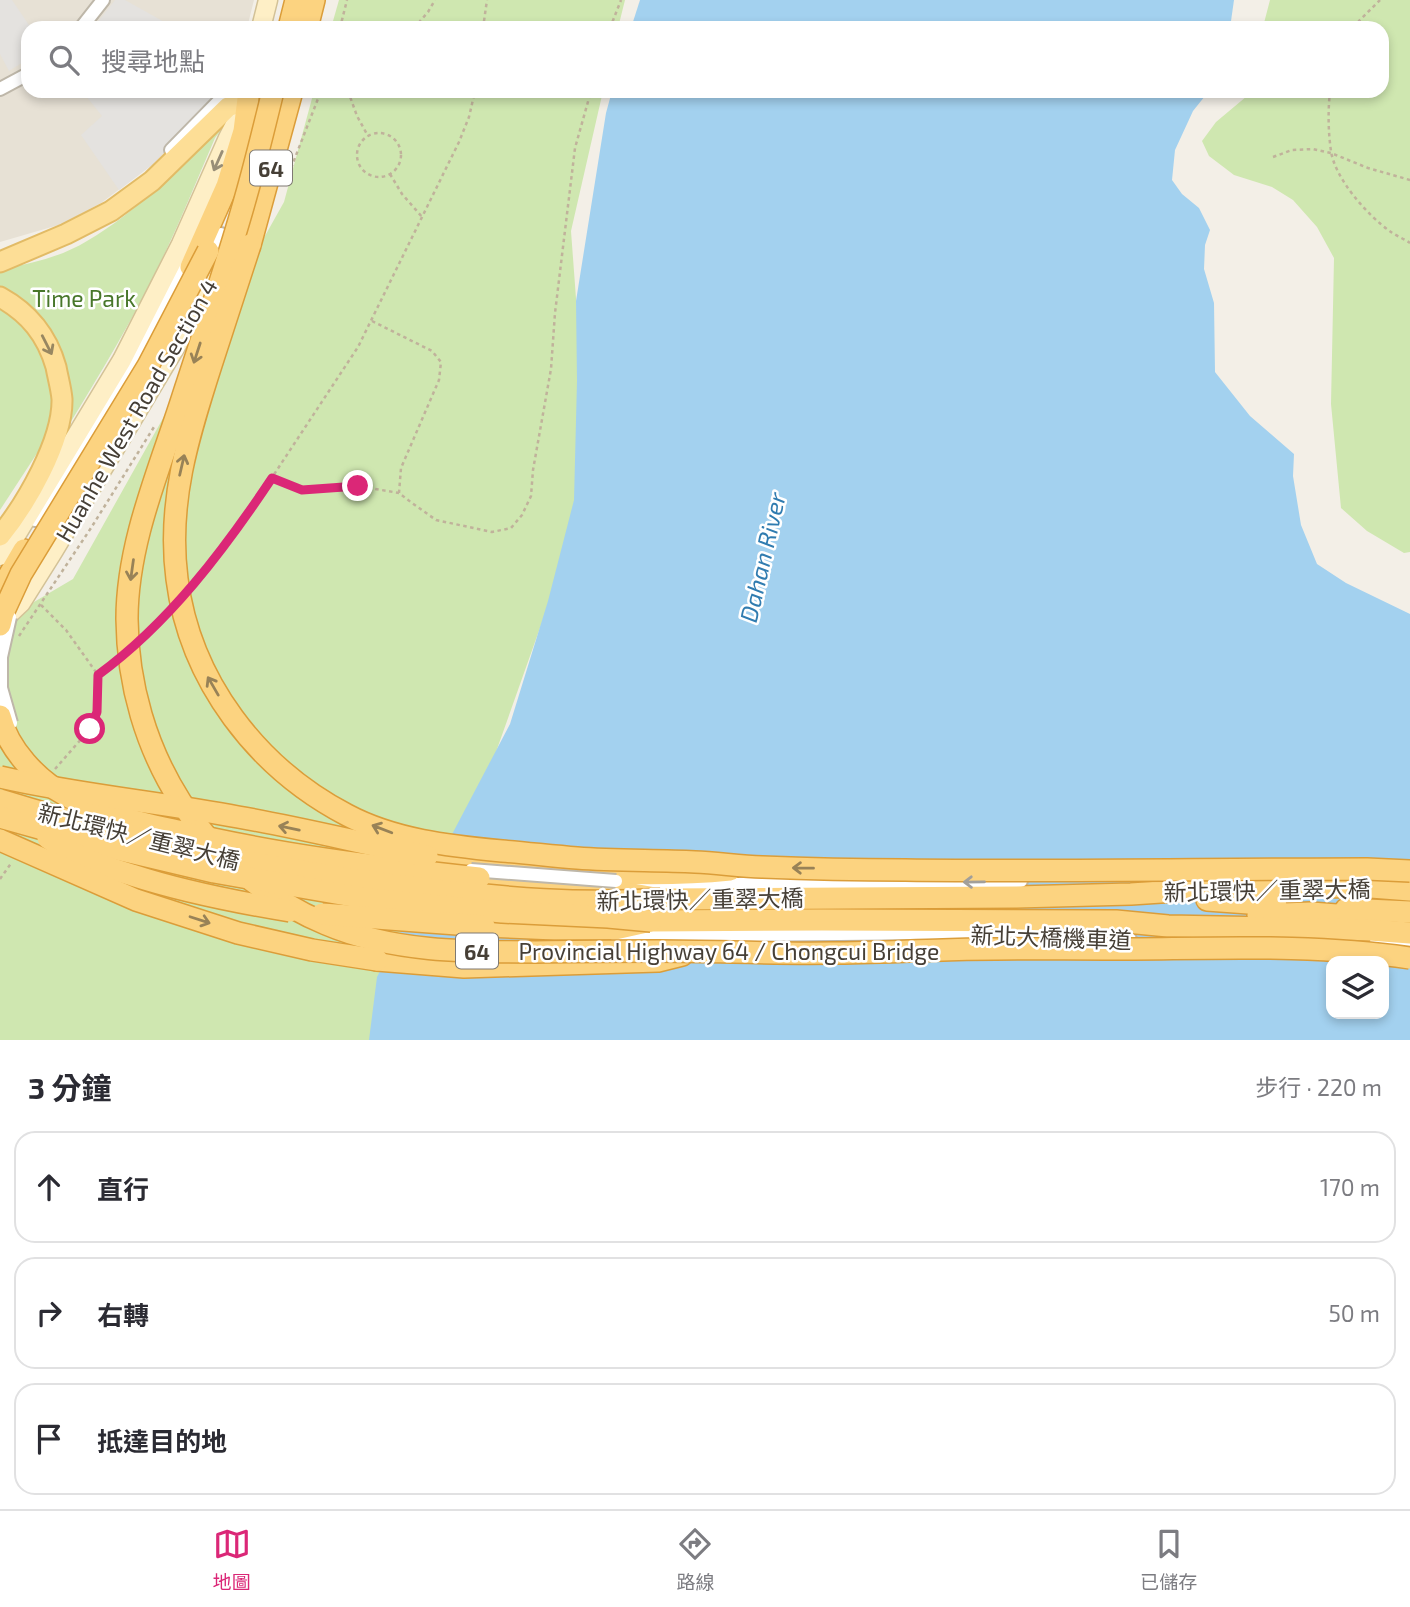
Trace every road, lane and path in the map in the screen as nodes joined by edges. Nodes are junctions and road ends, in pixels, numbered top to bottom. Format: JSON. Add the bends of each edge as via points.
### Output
{"nodes":[{"id":1,"x":103,"y":0,"type":"edge"},
{"id":2,"x":268,"y":0,"type":"edge"},
{"id":3,"x":293,"y":0,"type":"edge"},
{"id":4,"x":305,"y":0,"type":"edge"},
{"id":5,"x":315,"y":0,"type":"edge"},
{"id":6,"x":347,"y":0,"type":"edge"},
{"id":7,"x":435,"y":0,"type":"edge"},
{"id":8,"x":487,"y":0,"type":"edge"},
{"id":9,"x":621,"y":0,"type":"edge"},
{"id":10,"x":1380,"y":0,"type":"edge"},
{"id":11,"x":86,"y":21,"type":"edge"},
{"id":12,"x":263,"y":21,"type":"edge"},
{"id":13,"x":289,"y":21,"type":"edge"},
{"id":14,"x":299,"y":21,"type":"edge"},
{"id":15,"x":310,"y":21,"type":"edge"},
{"id":16,"x":342,"y":21,"type":"edge"},
{"id":17,"x":420,"y":21,"type":"edge"},
{"id":18,"x":484,"y":21,"type":"edge"},
{"id":19,"x":613,"y":21,"type":"edge"},
{"id":20,"x":1358,"y":21,"type":"edge"},
{"id":21,"x":21,"y":78,"type":"edge"},
{"id":22,"x":0,"y":89,"type":"edge"},
{"id":23,"x":235,"y":98,"type":"edge"},
{"id":24,"x":243,"y":98,"type":"edge"},
{"id":25,"x":245,"y":98,"type":"edge"},
{"id":26,"x":247,"y":98,"type":"edge"},
{"id":27,"x":248,"y":98,"type":"edge"},
{"id":28,"x":275,"y":98,"type":"edge"},
{"id":29,"x":276,"y":98,"type":"edge"},
{"id":30,"x":289,"y":98,"type":"edge"},
{"id":31,"x":351,"y":98,"type":"edge"},
{"id":32,"x":473,"y":98,"type":"edge"},
{"id":33,"x":589,"y":98,"type":"edge"},
{"id":34,"x":1329,"y":98,"type":"edge"},
{"id":35,"x":368,"y":136,"type":"junction"},
{"id":36,"x":1331,"y":153,"type":"junction"},
{"id":37,"x":1273,"y":157,"type":"dead end"},
{"id":38,"x":390,"y":174,"type":"junction"},
{"id":39,"x":1410,"y":180,"type":"edge"},
{"id":40,"x":232,"y":212,"type":"junction"},
{"id":41,"x":423,"y":218,"type":"junction"},
{"id":42,"x":1410,"y":243,"type":"edge"},
{"id":43,"x":216,"y":244,"type":"junction"},
{"id":44,"x":0,"y":253,"type":"edge"},
{"id":45,"x":0,"y":264,"type":"edge"},
{"id":46,"x":0,"y":297,"type":"edge"},
{"id":47,"x":372,"y":321,"type":"junction"},
{"id":48,"x":272,"y":478,"type":"junction"},
{"id":49,"x":400,"y":492,"type":"junction"},
{"id":50,"x":0,"y":536,"type":"edge"},
{"id":51,"x":0,"y":556,"type":"edge"},
{"id":52,"x":0,"y":576,"type":"edge"},
{"id":53,"x":195,"y":581,"type":"dead end"},
{"id":54,"x":0,"y":591,"type":"edge"},
{"id":55,"x":40,"y":605,"type":"dead end"},
{"id":56,"x":171,"y":608,"type":"dead end"},
{"id":57,"x":0,"y":624,"type":"edge"},
{"id":58,"x":144,"y":637,"type":"dead end"},
{"id":59,"x":116,"y":662,"type":"dead end"},
{"id":60,"x":98,"y":675,"type":"junction"},
{"id":61,"x":0,"y":716,"type":"edge"},
{"id":62,"x":53,"y":772,"type":"dead end"},
{"id":63,"x":0,"y":777,"type":"edge"},
{"id":64,"x":0,"y":797,"type":"edge"},
{"id":65,"x":0,"y":806,"type":"edge"},
{"id":66,"x":0,"y":817,"type":"edge"},
{"id":67,"x":0,"y":841,"type":"edge"},
{"id":68,"x":760,"y":867,"type":"junction"},
{"id":69,"x":1410,"y":870,"type":"edge"},
{"id":70,"x":1410,"y":878,"type":"edge"},
{"id":71,"x":1410,"y":890,"type":"edge"},
{"id":72,"x":1131,"y":894,"type":"junction"},
{"id":73,"x":661,"y":899,"type":"junction"},
{"id":74,"x":1410,"y":912,"type":"edge"},
{"id":75,"x":1410,"y":920,"type":"edge"},
{"id":76,"x":651,"y":921,"type":"junction"},
{"id":77,"x":1116,"y":921,"type":"junction"},
{"id":78,"x":1410,"y":933,"type":"edge"},
{"id":79,"x":1410,"y":947,"type":"edge"},
{"id":80,"x":698,"y":951,"type":"junction"},
{"id":81,"x":1410,"y":958,"type":"edge"}],
"edges":[{"from":1,"to":11,"type":"street"},
{"from":2,"to":12,"type":"main road"},
{"from":3,"to":13,"type":"highway"},
{"from":4,"to":14,"type":"main road"},
{"from":5,"to":15,"type":"highway"},
{"from":6,"to":16,"type":"path"},
{"from":7,"to":17,"type":"path"},
{"from":8,"to":18,"type":"path"},
{"from":9,"to":19,"type":"path"},
{"from":10,"to":20,"type":"path"},
{"from":21,"to":22,"type":"street"},
{"from":23,"to":44,"type":"street","via":[[218,102],[147,173],[109,203],[65,229]]},
{"from":24,"to":45,"type":"main road","via":[[152,181],[111,211]]},
{"from":25,"to":45,"type":"street","via":[[155,184],[90,233],[21,262]]},
{"from":26,"to":51,"type":"main road","name":"Huanhe West Road Section 4","one_way":true,"via":[[122,360]]},
{"from":27,"to":43,"type":"highway"},
{"from":28,"to":43,"type":"highway","number":"64","bridge":true},
{"from":29,"to":40,"type":"main road","name":"Huanhe West Road Section 4","via":[[257,158]]},
{"from":30,"to":43,"type":"highway","number":"64"},
{"from":31,"to":35,"type":"path"},
{"from":32,"to":41,"type":"path","via":[[459,142]]},
{"from":33,"to":49,"type":"path","via":[[575,148],[551,369],[531,496],[522,515],[512,528],[492,532],[436,520]]},
{"from":34,"to":36,"type":"path"},
{"from":35,"to":38,"type":"path","via":[[386,134],[396,142],[401,159]]},
{"from":35,"to":38,"type":"path","via":[[357,151],[358,163],[372,176]]},
{"from":36,"to":37,"type":"path","via":[[1292,150]]},
{"from":36,"to":39,"type":"path"},
{"from":36,"to":42,"type":"path","via":[[1342,179],[1367,211]]},
{"from":38,"to":41,"type":"path"},
{"from":40,"to":43,"type":"highway"},
{"from":40,"to":57,"type":"main road","name":"Huanhe West Road Section 4","via":[[230,241],[205,298],[21,603]]},
{"from":41,"to":47,"type":"path"},
{"from":43,"to":52,"type":"street","via":[[136,359]]},
{"from":43,"to":54,"type":"highway"},
{"from":43,"to":57,"type":"highway","bridge":true,"via":[[148,366],[21,574]]},
{"from":68,"to":43,"type":"highway","number":"64","one_way":true,"bridge":true,"via":[[579,858],[468,848],[401,836],[350,817],[309,792],[268,759],[233,719],[208,678],[188,629],[177,581],[174,531]]},
{"from":70,"to":43,"type":"street","one_way":true,"bridge":true,"via":[[842,884],[616,881],[378,860],[151,817],[66,787],[43,770],[20,742],[8,717],[1,688],[1,657],[10,615],[28,577],[153,369]]},
{"from":43,"to":80,"type":"highway","name":"Provincial Highway 64 / Chongcui Bridge","number":"64","one_way":true,"bridge":true,"via":[[132,565],[127,615],[138,709],[156,760],[181,804],[212,844],[253,882],[326,925],[375,941],[494,952]]},
{"from":46,"to":50,"type":"main road","one_way":true,"via":[[24,313],[45,338],[62,401],[47,459]]},
{"from":47,"to":48,"type":"path"},
{"from":47,"to":49,"type":"path","via":[[432,351],[441,362],[439,380],[401,468]]},
{"from":48,"to":49,"type":"path","via":[[302,490],[358,486]]},
{"from":48,"to":53,"type":"path"},
{"from":55,"to":60,"type":"path","via":[[66,630]]},
{"from":56,"to":58,"type":"path"},
{"from":59,"to":60,"type":"path"},
{"from":60,"to":62,"type":"path","via":[[97,712],[90,729]]},
{"from":61,"to":73,"type":"highway","bridge":true,"via":[[15,747],[38,776],[66,796],[137,822],[233,844],[377,867]]},
{"from":68,"to":63,"type":"highway","one_way":true,"bridge":true,"via":[[617,873],[501,865],[428,856],[239,817]]},
{"from":64,"to":73,"type":"highway","name":"新北環快／重翠大橋","bridge":true,"via":[[130,837],[361,881],[485,895],[618,902]]},
{"from":64,"to":76,"type":"highway","bridge":true,"via":[[22,821],[94,863],[233,902],[306,913],[496,927],[615,929]]},
{"from":65,"to":79,"type":"street","name":"新北大橋機車道","bridge":true,"via":[[17,826],[54,852],[93,870],[162,894],[305,921],[555,936],[940,933]]},
{"from":66,"to":76,"type":"highway","name":"新北環快／重翠大橋","bridge":true,"via":[[214,872],[370,899]]},
{"from":67,"to":80,"type":"highway","one_way":true,"bridge":true,"via":[[149,904],[238,933],[312,950],[464,967],[658,961]]},
{"from":69,"to":68,"type":"highway","number":"64","one_way":true,"bridge":true},
{"from":71,"to":72,"type":"highway","name":"新北環快／重翠大橋","via":[[1251,886]]},
{"from":72,"to":73,"type":"highway","name":"新北環快／重翠大橋"},
{"from":72,"to":74,"type":"highway"},
{"from":75,"to":77,"type":"highway","via":[[1311,913]]},
{"from":76,"to":77,"type":"highway","name":"新北環快／重翠大橋"},
{"from":77,"to":78,"type":"highway","name":"新北環快／重翠大橋"},
{"from":80,"to":81,"type":"highway","name":"Provincial Highway 64 / Chongcui Bridge","number":"64","bridge":true,"via":[[829,954],[1284,948]]}]}
